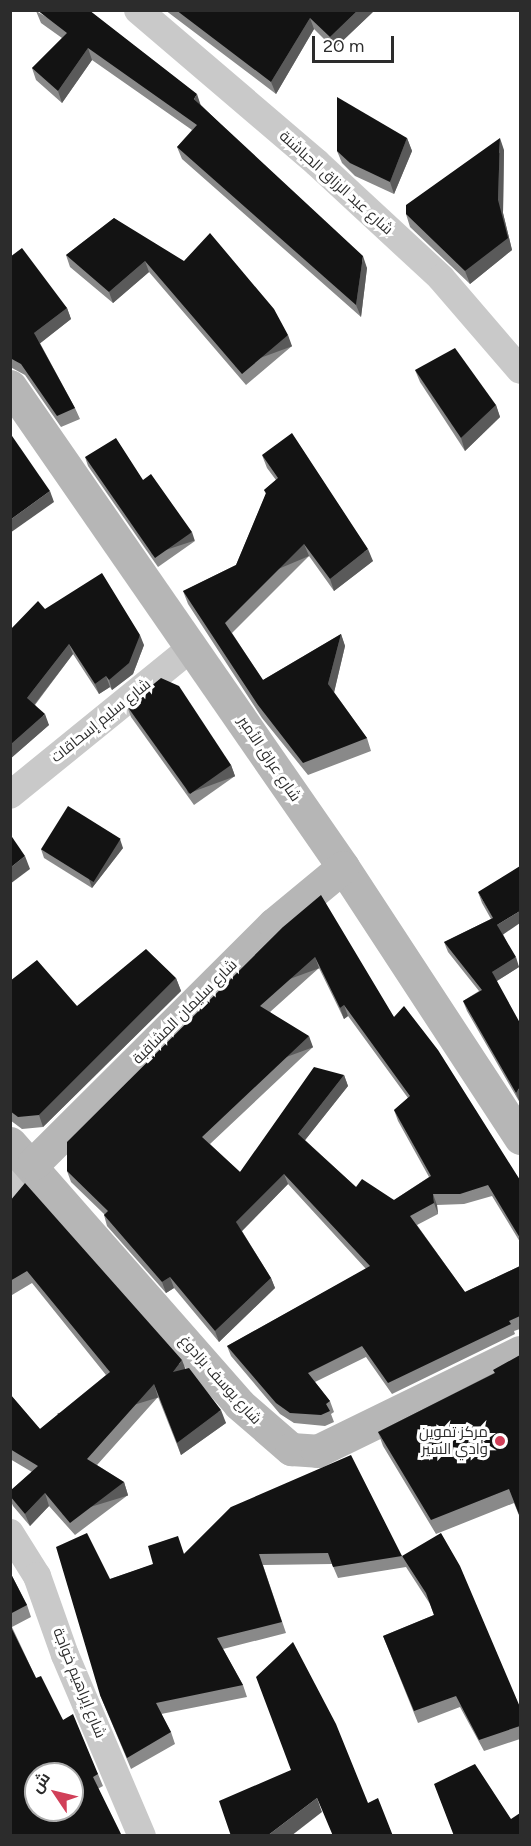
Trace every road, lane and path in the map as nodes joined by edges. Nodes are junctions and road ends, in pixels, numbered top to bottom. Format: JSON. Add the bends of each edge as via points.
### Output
{"nodes":[{"id":1,"x":138,"y":10,"type":"edge"},
{"id":2,"x":520,"y":370,"type":"edge"},
{"id":3,"x":10,"y":386,"type":"edge"},
{"id":4,"x":192,"y":647,"type":"junction"},
{"id":5,"x":10,"y":795,"type":"edge"},
{"id":6,"x":343,"y":867,"type":"junction"},
{"id":7,"x":520,"y":1138,"type":"edge"},
{"id":8,"x":22,"y":1153,"type":"edge"},
{"id":9,"x":10,"y":1188,"type":"edge"},
{"id":10,"x":520,"y":1353,"type":"edge"},
{"id":11,"x":10,"y":1533,"type":"edge"},
{"id":12,"x":142,"y":1836,"type":"edge"}],
"edges":[{"from":1,"to":2,"type":"street","name":"شارع عبد الرزاق الحباشنة","via":[[317,163],[441,278]]},
{"from":3,"to":4,"type":"main road","name":"شارع عراق الأمير"},
{"from":4,"to":5,"type":"street","name":"شارع سليم إسحاقات"},
{"from":4,"to":6,"type":"main road","name":"شارع عراق الأمير"},
{"from":6,"to":7,"type":"main road","name":"شارع عراق الأمير"},
{"from":6,"to":8,"type":"main road","name":"شارع سليمان المشاقبة","via":[[274,924]]},
{"from":8,"to":9,"type":"street"},
{"from":8,"to":10,"type":"main road","name":"شارع يوسف بزادوغ","via":[[239,1404],[291,1449],[317,1451]]},
{"from":11,"to":12,"type":"street","name":"شارع إبراهيم خواجة","via":[[37,1576],[65,1655]]}]}
